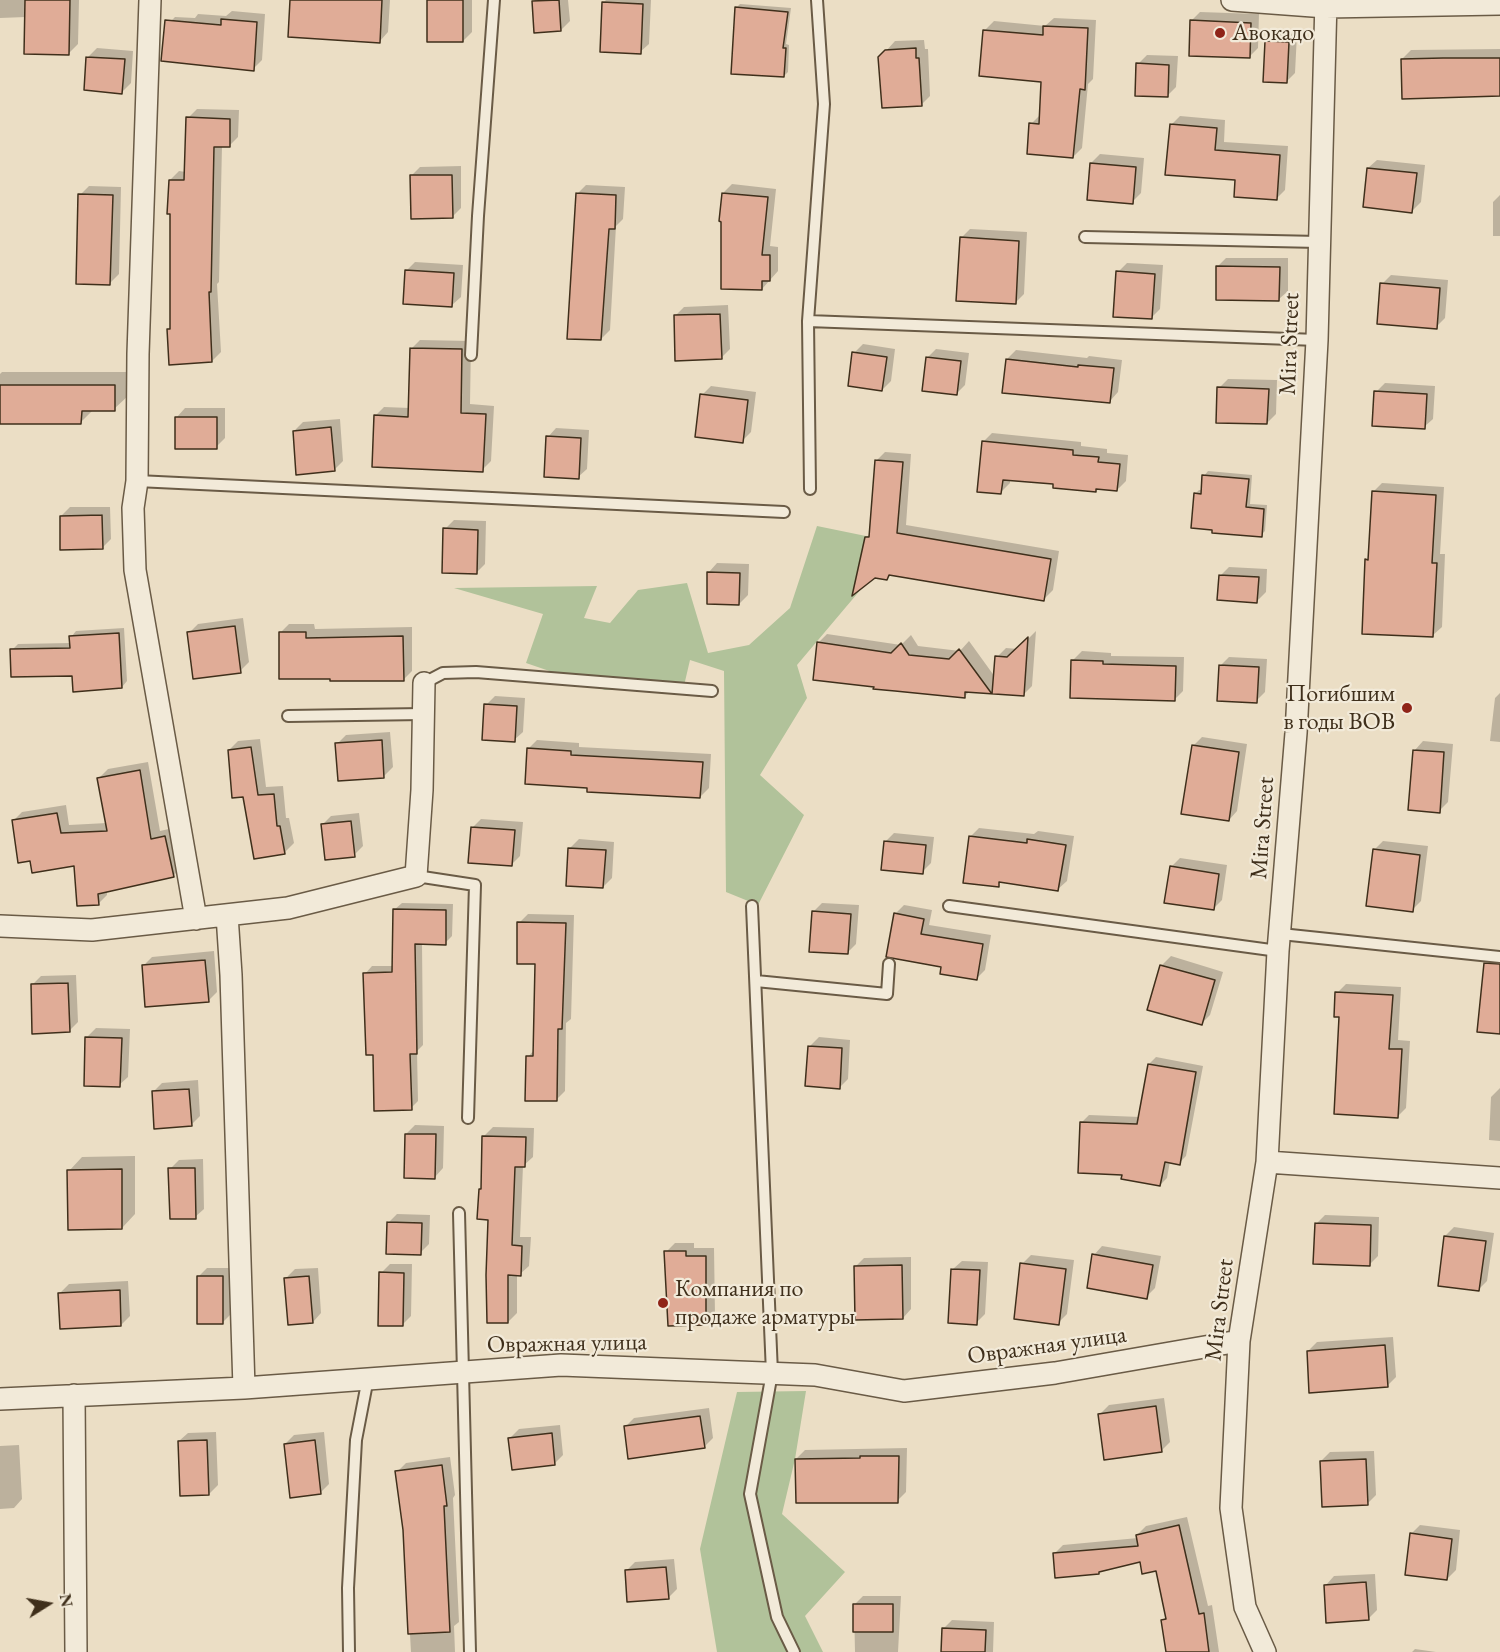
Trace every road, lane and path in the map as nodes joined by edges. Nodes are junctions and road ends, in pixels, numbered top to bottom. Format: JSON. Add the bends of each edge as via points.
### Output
{"nodes":[{"id":1,"x":150,"y":0,"type":"edge"},
{"id":2,"x":494,"y":0,"type":"edge"},
{"id":3,"x":817,"y":0,"type":"edge"},
{"id":4,"x":1232,"y":0,"type":"edge"},
{"id":5,"x":1326,"y":4,"type":"edge"},
{"id":6,"x":1500,"y":4,"type":"edge"},
{"id":7,"x":1085,"y":237,"type":"dead end"},
{"id":8,"x":1319,"y":243,"type":"junction"},
{"id":9,"x":808,"y":321,"type":"junction"},
{"id":10,"x":1317,"y":340,"type":"junction"},
{"id":11,"x":471,"y":354,"type":"dead end"},
{"id":12,"x":137,"y":481,"type":"junction"},
{"id":13,"x":810,"y":489,"type":"dead end"},
{"id":14,"x":784,"y":512,"type":"dead end"},
{"id":15,"x":424,"y":683,"type":"joint"},
{"id":16,"x":712,"y":691,"type":"dead end"},
{"id":17,"x":423,"y":714,"type":"junction"},
{"id":18,"x":288,"y":716,"type":"dead end"},
{"id":19,"x":416,"y":876,"type":"junction"},
{"id":20,"x":752,"y":906,"type":"dead end"},
{"id":21,"x":949,"y":906,"type":"dead end"},
{"id":22,"x":227,"y":915,"type":"junction"},
{"id":23,"x":196,"y":919,"type":"junction"},
{"id":24,"x":0,"y":926,"type":"edge"},
{"id":25,"x":1279,"y":943,"type":"junction"},
{"id":26,"x":1500,"y":957,"type":"edge"},
{"id":27,"x":889,"y":964,"type":"dead end"},
{"id":28,"x":756,"y":981,"type":"junction"},
{"id":29,"x":468,"y":1118,"type":"dead end"},
{"id":30,"x":1267,"y":1162,"type":"junction"},
{"id":31,"x":1500,"y":1178,"type":"edge"},
{"id":32,"x":459,"y":1213,"type":"dead end"},
{"id":33,"x":1239,"y":1341,"type":"junction"},
{"id":34,"x":462,"y":1371,"type":"junction"},
{"id":35,"x":772,"y":1373,"type":"junction"},
{"id":36,"x":368,"y":1378,"type":"junction"},
{"id":37,"x":244,"y":1388,"type":"junction"},
{"id":38,"x":74,"y":1395,"type":"junction"},
{"id":39,"x":0,"y":1399,"type":"edge"},
{"id":40,"x":76,"y":1652,"type":"edge"},
{"id":41,"x":349,"y":1652,"type":"edge"},
{"id":42,"x":470,"y":1652,"type":"edge"},
{"id":43,"x":794,"y":1652,"type":"edge"},
{"id":44,"x":1265,"y":1652,"type":"edge"}],
"edges":[{"from":1,"to":12,"type":"street"},
{"from":2,"to":11,"type":"lane"},
{"from":3,"to":9,"type":"lane","via":[[824,104]]},
{"from":4,"to":5,"type":"street"},
{"from":5,"to":6,"type":"street"},
{"from":5,"to":8,"type":"street","name":"Mira Street"},
{"from":7,"to":8,"type":"lane"},
{"from":8,"to":10,"type":"street","name":"Mira Street"},
{"from":9,"to":10,"type":"lane"},
{"from":9,"to":13,"type":"lane"},
{"from":10,"to":25,"type":"street","name":"Mira Street","via":[[1297,721]]},
{"from":12,"to":14,"type":"lane"},
{"from":12,"to":23,"type":"street","via":[[133,508],[135,570]]},
{"from":15,"to":16,"type":"lane","via":[[443,673],[476,672]]},
{"from":15,"to":17,"type":"street"},
{"from":17,"to":18,"type":"lane"},
{"from":17,"to":19,"type":"street"},
{"from":19,"to":22,"type":"street","via":[[288,908]]},
{"from":19,"to":29,"type":"lane","via":[[475,885]]},
{"from":20,"to":28,"type":"lane"},
{"from":21,"to":25,"type":"lane"},
{"from":22,"to":23,"type":"street"},
{"from":22,"to":37,"type":"street"},
{"from":23,"to":24,"type":"street","via":[[92,930]]},
{"from":25,"to":26,"type":"lane"},
{"from":25,"to":30,"type":"street","name":"Mira Street"},
{"from":27,"to":28,"type":"lane","via":[[887,994]]},
{"from":28,"to":35,"type":"lane"},
{"from":30,"to":31,"type":"street"},
{"from":30,"to":33,"type":"street","name":"Mira Street"},
{"from":32,"to":34,"type":"lane"},
{"from":33,"to":35,"type":"street","name":"Овражная улица","via":[[1055,1373],[904,1391],[815,1375]]},
{"from":33,"to":44,"type":"street","name":"Mira Street","via":[[1231,1508],[1245,1607]]},
{"from":34,"to":35,"type":"street","name":"Овражная улица","via":[[561,1365]]},
{"from":34,"to":36,"type":"street","name":"Овражная улица"},
{"from":34,"to":42,"type":"lane"},
{"from":35,"to":43,"type":"lane","via":[[750,1494],[777,1617]]},
{"from":36,"to":37,"type":"street","name":"Овражная улица"},
{"from":36,"to":41,"type":"lane","via":[[356,1440],[348,1588]]},
{"from":37,"to":38,"type":"street","name":"Овражная улица"},
{"from":38,"to":39,"type":"street","name":"Овражная улица"},
{"from":38,"to":40,"type":"street"}]}
